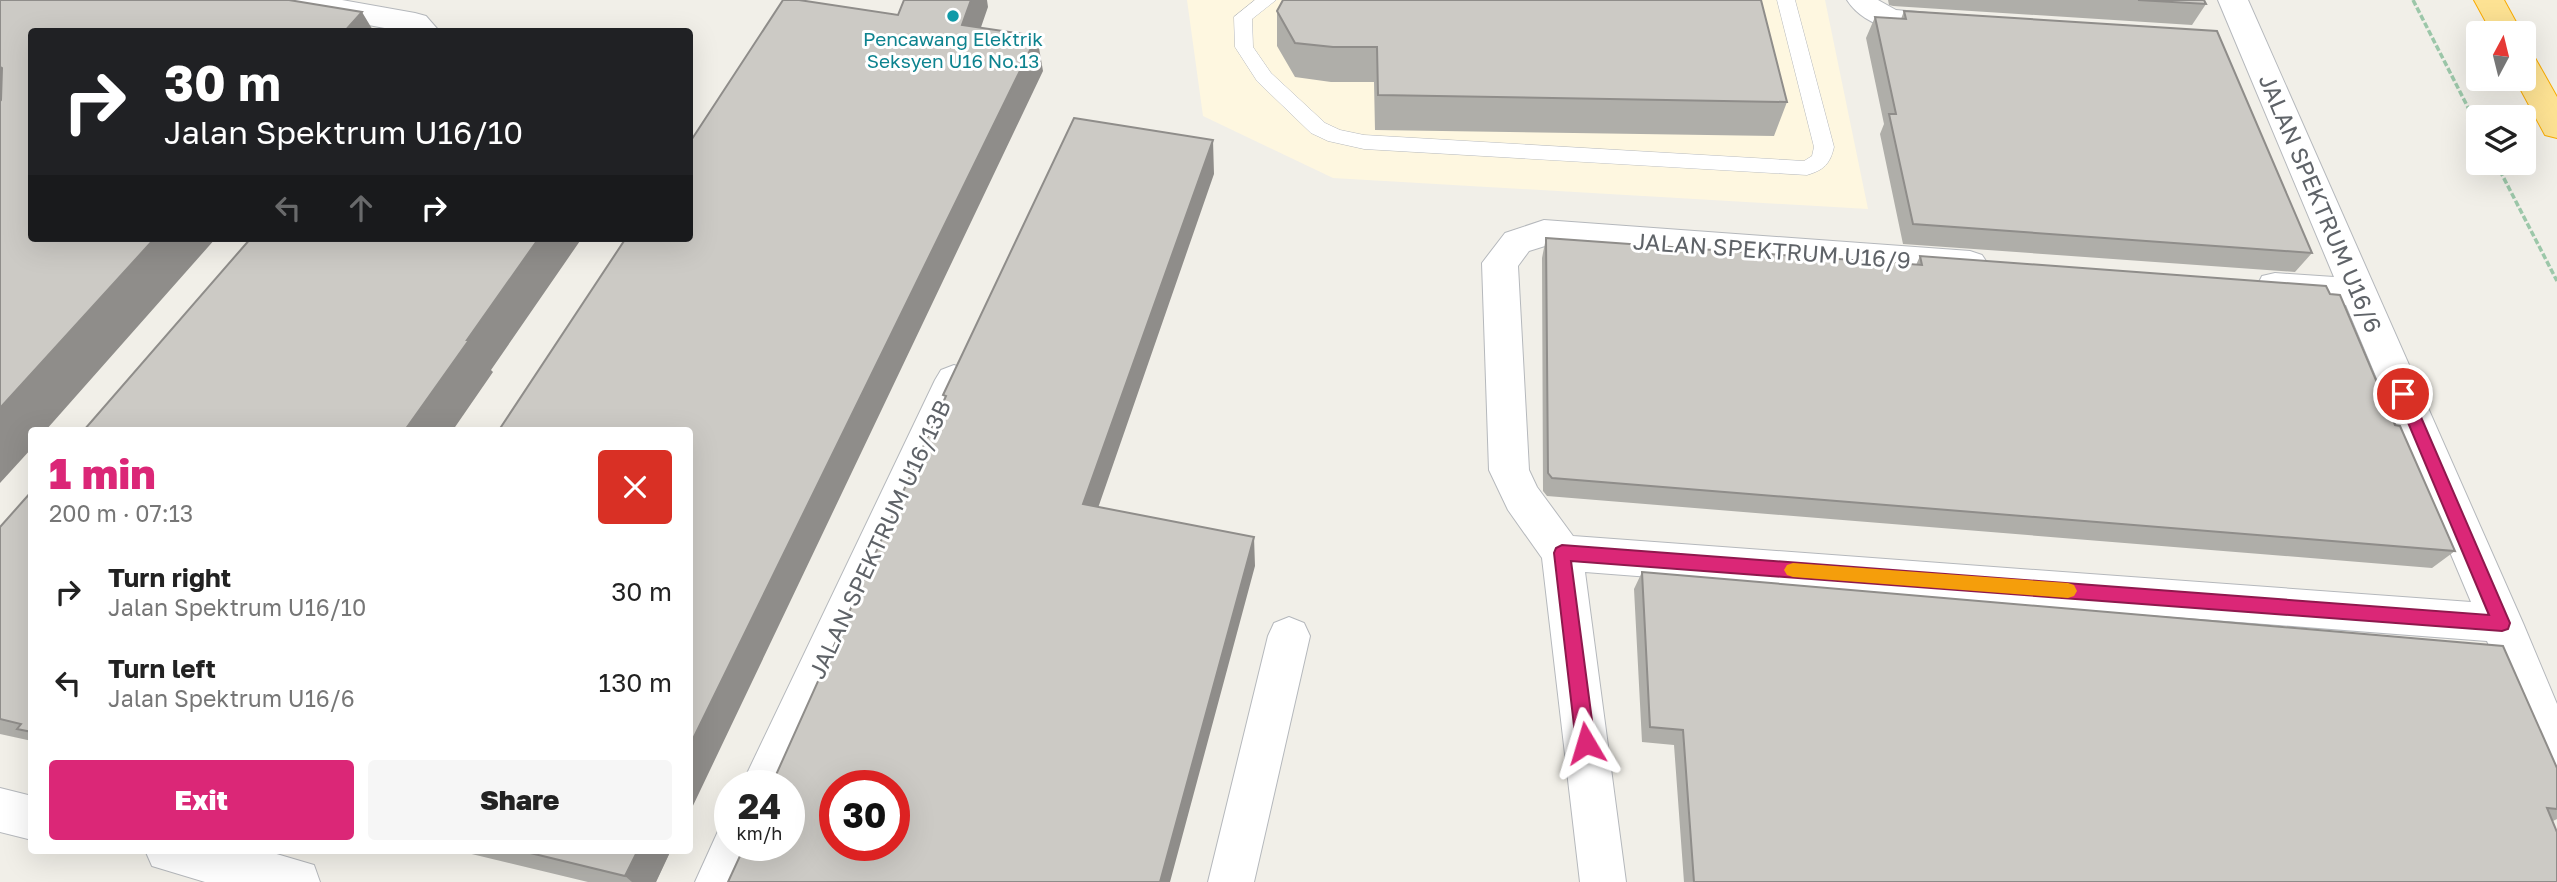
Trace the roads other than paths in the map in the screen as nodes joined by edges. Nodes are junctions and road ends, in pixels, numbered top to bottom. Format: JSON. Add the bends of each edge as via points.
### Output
{"nodes":[{"id":1,"x":288,"y":0,"type":"edge"},
{"id":2,"x":1267,"y":0,"type":"edge"},
{"id":3,"x":1786,"y":0,"type":"edge"},
{"id":4,"x":1862,"y":0,"type":"edge"},
{"id":5,"x":2233,"y":0,"type":"edge"},
{"id":6,"x":2489,"y":0,"type":"edge"},
{"id":7,"x":2500,"y":21,"type":"edge"},
{"id":8,"x":1973,"y":24,"type":"edge"},
{"id":9,"x":421,"y":28,"type":"edge"},
{"id":10,"x":2536,"y":88,"type":"edge"},
{"id":11,"x":2557,"y":127,"type":"edge"},
{"id":12,"x":2001,"y":266,"type":"edge"},
{"id":13,"x":2249,"y":285,"type":"edge"},
{"id":14,"x":2360,"y":293,"type":"junction"},
{"id":15,"x":966,"y":354,"type":"edge"},
{"id":16,"x":1562,"y":553,"type":"junction"},
{"id":17,"x":2502,"y":623,"type":"junction"},
{"id":18,"x":1289,"y":636,"type":"dead end"},
{"id":19,"x":2557,"y":755,"type":"edge"},
{"id":20,"x":771,"y":770,"type":"edge"},
{"id":21,"x":0,"y":810,"type":"edge"},
{"id":22,"x":28,"y":817,"type":"edge"},
{"id":23,"x":218,"y":856,"type":"edge"},
{"id":24,"x":728,"y":861,"type":"edge"},
{"id":25,"x":297,"y":882,"type":"edge"},
{"id":26,"x":718,"y":882,"type":"edge"},
{"id":27,"x":1231,"y":882,"type":"edge"},
{"id":28,"x":1604,"y":882,"type":"edge"}],
"edges":[{"from":1,"to":9,"type":"street","via":[[415,23]]},
{"from":2,"to":3,"type":"lane","via":[[1243,17],[1244,47],[1264,77],[1318,128],[1335,136],[1364,142],[1807,168],[1821,160],[1824,147]]},
{"from":4,"to":8,"type":"street","via":[[1872,13],[1889,19]]},
{"from":5,"to":14,"type":"street","name":"JALAN SPEKTRUM U16/6","via":[[2238,41]]},
{"from":6,"to":7,"type":"highway"},
{"from":10,"to":11,"type":"highway"},
{"from":12,"to":16,"type":"street","name":"JALAN SPEKTRUM U16/9","via":[[1545,233],[1517,242],[1500,263],[1509,470],[1522,498]]},
{"from":13,"to":14,"type":"street"},
{"from":14,"to":17,"type":"street","name":"JALAN SPEKTRUM U16/6"},
{"from":15,"to":20,"type":"street","name":"JALAN SPEKTRUM U16/13B"},
{"from":16,"to":17,"type":"street"},
{"from":16,"to":28,"type":"street"},
{"from":17,"to":19,"type":"street","name":"JALAN SPEKTRUM U16/6"},
{"from":18,"to":27,"type":"street"},
{"from":21,"to":22,"type":"street"},
{"from":23,"to":25,"type":"street"},
{"from":24,"to":26,"type":"street"}]}
